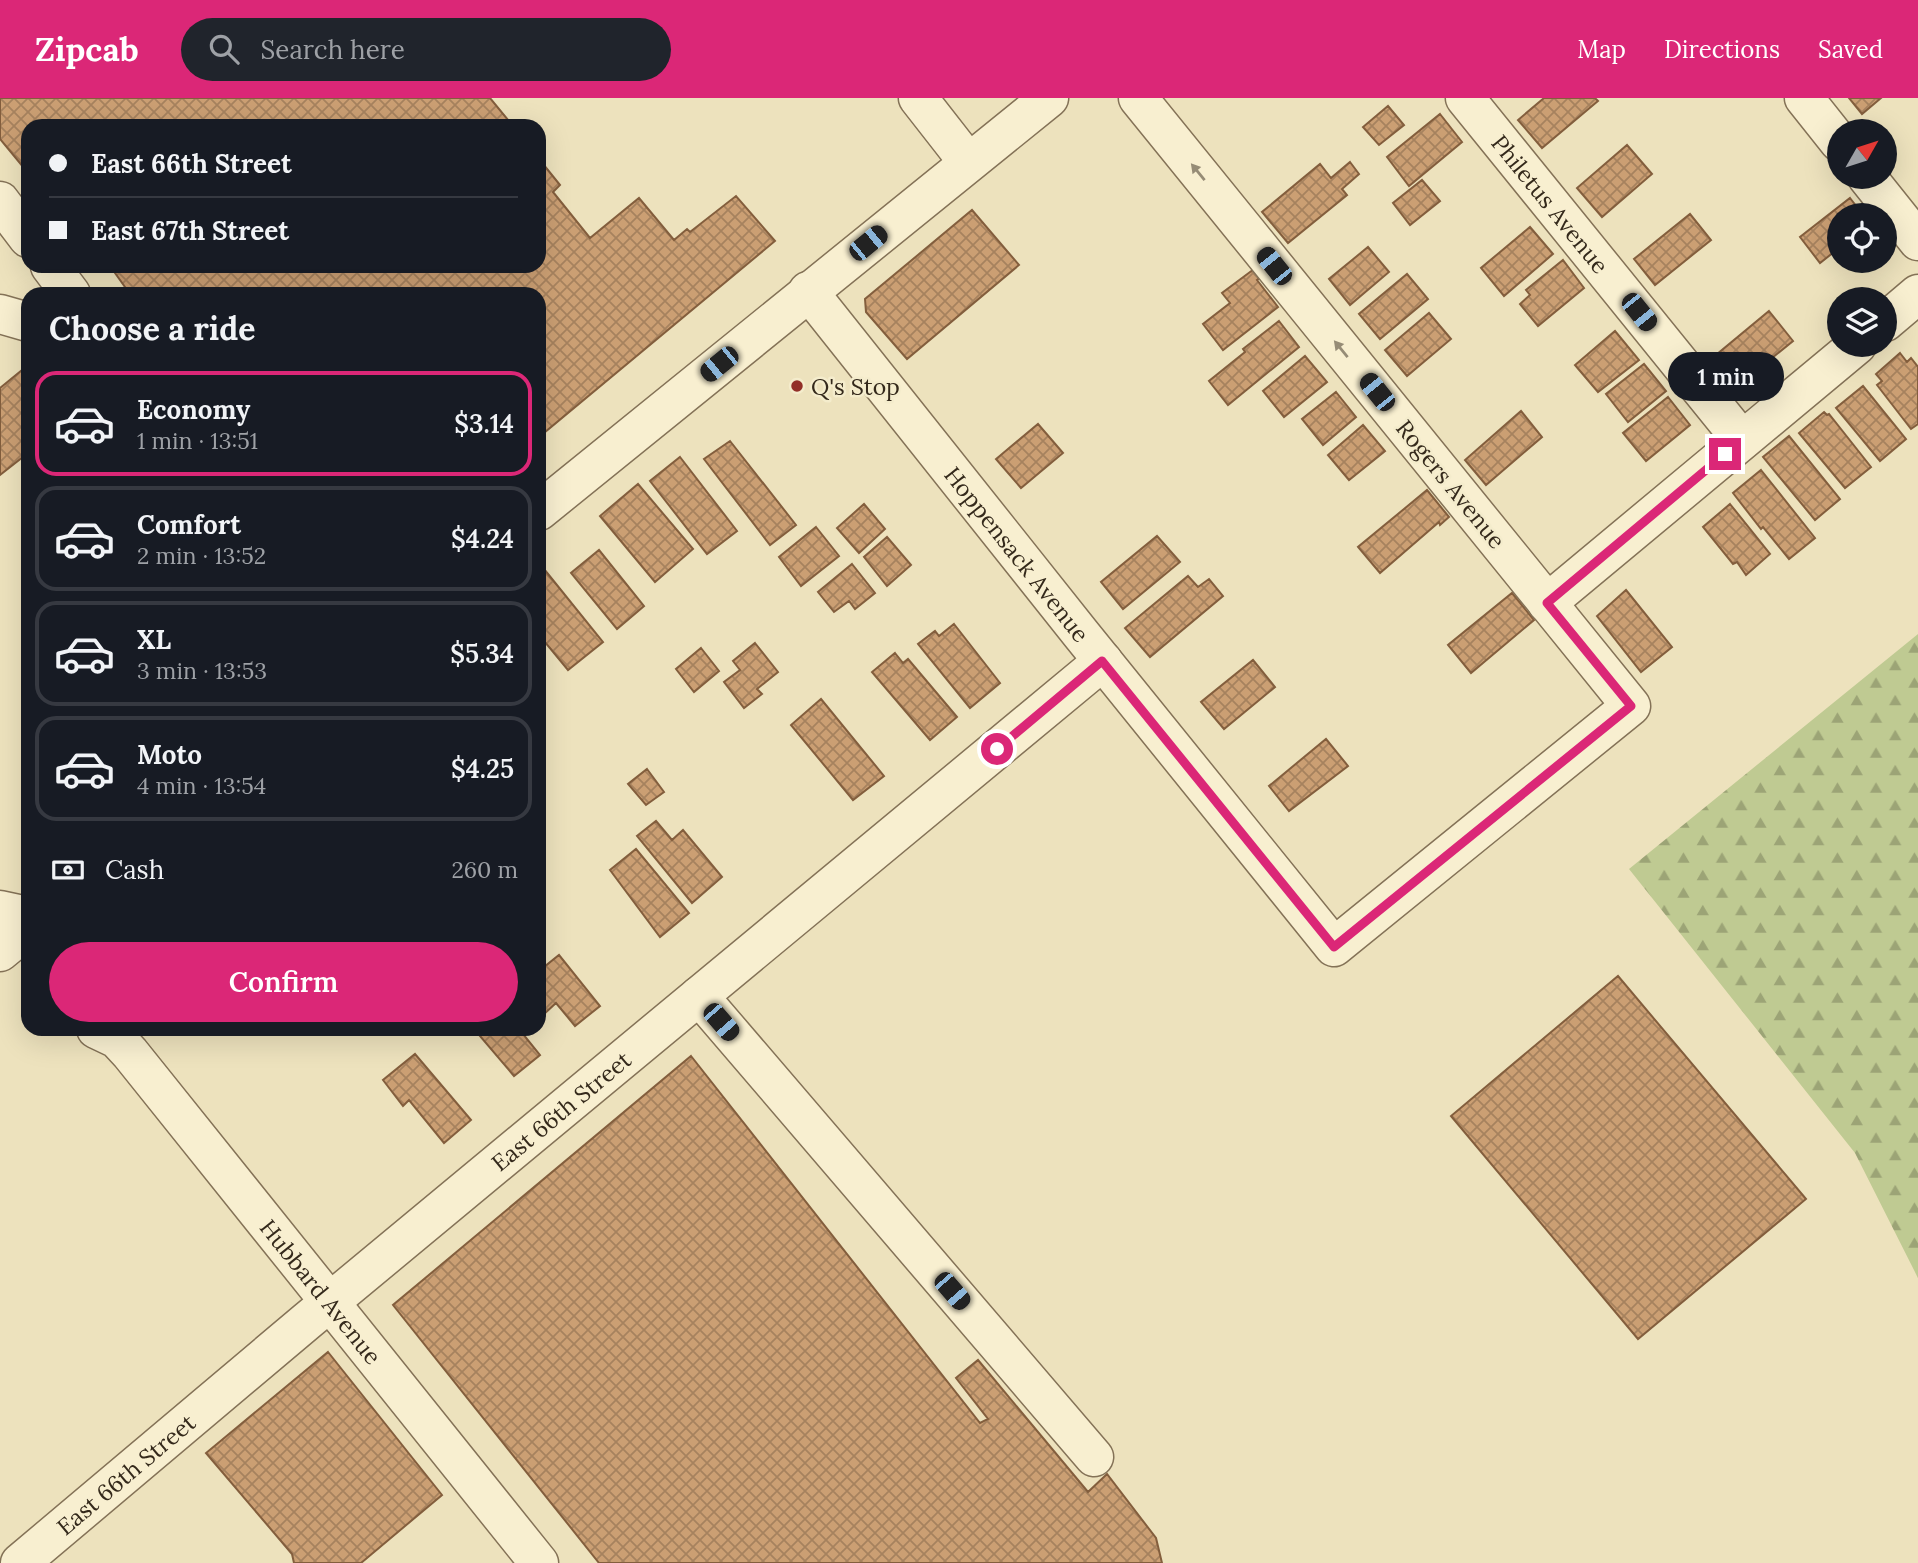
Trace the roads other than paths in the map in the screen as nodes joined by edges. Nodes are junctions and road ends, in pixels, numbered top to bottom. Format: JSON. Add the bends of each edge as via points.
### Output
{"nodes":[{"id":1,"x":919,"y":98,"type":"edge"},
{"id":2,"x":1049,"y":98,"type":"edge"},
{"id":3,"x":1138,"y":98,"type":"edge"},
{"id":4,"x":1465,"y":98,"type":"edge"},
{"id":5,"x":1804,"y":98,"type":"edge"},
{"id":6,"x":1827,"y":127,"type":"edge"},
{"id":7,"x":968,"y":162,"type":"junction"},
{"id":8,"x":1877,"y":189,"type":"edge"},
{"id":9,"x":0,"y":201,"type":"edge"},
{"id":10,"x":21,"y":229,"type":"edge"},
{"id":11,"x":1918,"y":241,"type":"edge"},
{"id":12,"x":808,"y":291,"type":"junction"},
{"id":13,"x":1918,"y":294,"type":"edge"},
{"id":14,"x":1897,"y":312,"type":"edge"},
{"id":15,"x":1842,"y":357,"type":"edge"},
{"id":16,"x":1742,"y":440,"type":"junction"},
{"id":17,"x":546,"y":505,"type":"edge"},
{"id":18,"x":1547,"y":603,"type":"junction"},
{"id":19,"x":1102,"y":661,"type":"junction"},
{"id":20,"x":0,"y":910,"type":"edge"},
{"id":21,"x":21,"y":914,"type":"edge"},
{"id":22,"x":21,"y":935,"type":"edge"},
{"id":23,"x":1334,"y":947,"type":"joint"},
{"id":24,"x":0,"y":952,"type":"edge"},
{"id":25,"x":699,"y":996,"type":"junction"},
{"id":26,"x":111,"y":1036,"type":"edge"},
{"id":27,"x":330,"y":1302,"type":"junction"},
{"id":28,"x":1094,"y":1457,"type":"dead end"},
{"id":29,"x":20,"y":1563,"type":"edge"},
{"id":30,"x":539,"y":1563,"type":"edge"}],
"edges":[{"from":1,"to":7,"type":"street"},
{"from":2,"to":7,"type":"street"},
{"from":18,"to":3,"type":"street","name":"Rogers Avenue","one_way":true},
{"from":4,"to":16,"type":"street","name":"Philetus Avenue"},
{"from":5,"to":6,"type":"street"},
{"from":7,"to":12,"type":"street"},
{"from":8,"to":11,"type":"street"},
{"from":9,"to":10,"type":"street"},
{"from":12,"to":17,"type":"street"},
{"from":12,"to":19,"type":"street","name":"Hoppensack Avenue"},
{"from":13,"to":14,"type":"street"},
{"from":15,"to":16,"type":"street"},
{"from":16,"to":18,"type":"street"},
{"from":18,"to":23,"type":"street","name":"Rogers Avenue","via":[[1631,706]]},
{"from":19,"to":23,"type":"street","name":"Hoppensack Avenue"},
{"from":19,"to":25,"type":"street","name":"East 66th Street"},
{"from":20,"to":21,"type":"street"},
{"from":22,"to":24,"type":"street"},
{"from":25,"to":27,"type":"street","name":"East 66th Street"},
{"from":25,"to":28,"type":"street"},
{"from":26,"to":27,"type":"street","name":"Hubbard Avenue","via":[[130,1053]]},
{"from":27,"to":29,"type":"street","name":"East 66th Street"},
{"from":27,"to":30,"type":"street","name":"Hubbard Avenue"}]}
